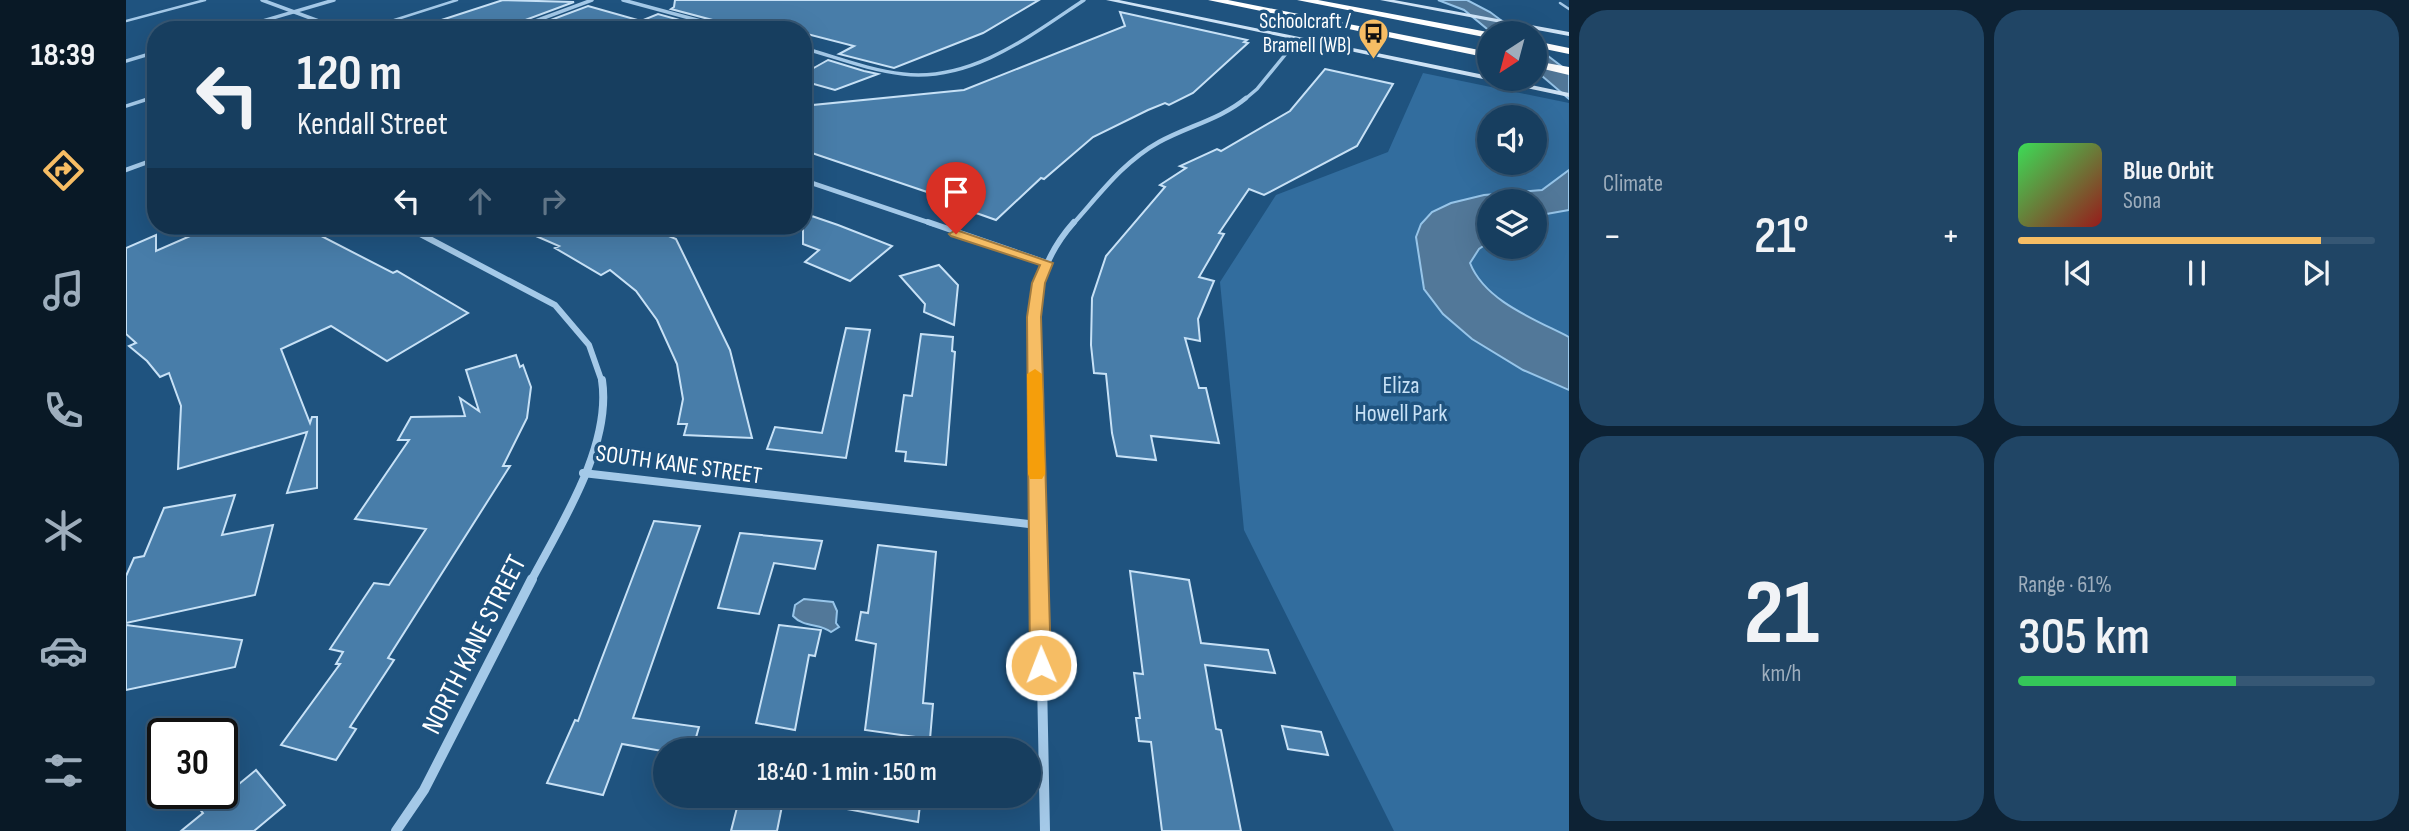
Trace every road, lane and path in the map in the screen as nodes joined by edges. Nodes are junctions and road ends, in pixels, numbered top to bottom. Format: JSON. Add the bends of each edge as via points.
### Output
{"nodes":[{"id":1,"x":205,"y":0,"type":"edge"},
{"id":2,"x":261,"y":0,"type":"edge"},
{"id":3,"x":334,"y":0,"type":"edge"},
{"id":4,"x":457,"y":0,"type":"edge"},
{"id":5,"x":592,"y":0,"type":"edge"},
{"id":6,"x":623,"y":0,"type":"edge"},
{"id":7,"x":1084,"y":0,"type":"edge"},
{"id":8,"x":1110,"y":0,"type":"edge"},
{"id":9,"x":1213,"y":0,"type":"edge"},
{"id":10,"x":1302,"y":0,"type":"edge"},
{"id":11,"x":1384,"y":0,"type":"edge"},
{"id":12,"x":1560,"y":3,"type":"dead end"},
{"id":13,"x":1569,"y":9,"type":"edge"},
{"id":14,"x":294,"y":12,"type":"junction"},
{"id":15,"x":126,"y":21,"type":"edge"},
{"id":16,"x":263,"y":21,"type":"edge"},
{"id":17,"x":318,"y":21,"type":"edge"},
{"id":18,"x":391,"y":21,"type":"edge"},
{"id":19,"x":535,"y":21,"type":"edge"},
{"id":20,"x":701,"y":21,"type":"edge"},
{"id":21,"x":1477,"y":34,"type":"edge"},
{"id":22,"x":1569,"y":34,"type":"edge"},
{"id":23,"x":1298,"y":39,"type":"junction"},
{"id":24,"x":1547,"y":46,"type":"edge"},
{"id":25,"x":812,"y":50,"type":"edge"},
{"id":26,"x":1569,"y":51,"type":"edge"},
{"id":27,"x":1477,"y":53,"type":"edge"},
{"id":28,"x":147,"y":55,"type":"edge"},
{"id":29,"x":126,"y":61,"type":"edge"},
{"id":30,"x":1547,"y":66,"type":"edge"},
{"id":31,"x":1569,"y":71,"type":"edge"},
{"id":32,"x":1569,"y":95,"type":"edge"},
{"id":33,"x":147,"y":99,"type":"edge"},
{"id":34,"x":126,"y":106,"type":"edge"},
{"id":35,"x":147,"y":162,"type":"edge"},
{"id":36,"x":126,"y":170,"type":"edge"},
{"id":37,"x":812,"y":183,"type":"edge"},
{"id":38,"x":423,"y":235,"type":"edge"},
{"id":39,"x":1047,"y":263,"type":"junction"},
{"id":40,"x":583,"y":474,"type":"junction"},
{"id":41,"x":1037,"y":525,"type":"junction"},
{"id":42,"x":396,"y":831,"type":"edge"},
{"id":43,"x":1045,"y":831,"type":"edge"}],
"edges":[{"from":1,"to":15,"type":"lane"},
{"from":2,"to":14,"type":"street"},
{"from":3,"to":14,"type":"street"},
{"from":4,"to":18,"type":"lane"},
{"from":5,"to":19,"type":"street"},
{"from":6,"to":20,"type":"street"},
{"from":7,"to":25,"type":"street","via":[[1008,49],[948,72],[904,74]]},
{"from":8,"to":23,"type":"main road"},
{"from":9,"to":27,"type":"highway"},
{"from":10,"to":21,"type":"highway"},
{"from":11,"to":22,"type":"main road"},
{"from":12,"to":13,"type":"lane"},
{"from":14,"to":16,"type":"street"},
{"from":14,"to":17,"type":"street"},
{"from":23,"to":32,"type":"main road"},
{"from":23,"to":39,"type":"street","via":[[1233,109],[1160,142],[1127,163],[1065,231]]},
{"from":24,"to":26,"type":"highway"},
{"from":28,"to":29,"type":"street"},
{"from":30,"to":31,"type":"highway"},
{"from":33,"to":34,"type":"lane"},
{"from":35,"to":36,"type":"street"},
{"from":37,"to":39,"type":"street"},
{"from":38,"to":40,"type":"street","name":"SOUTH KANE STREET","via":[[534,292],[564,313],[586,338],[601,374],[604,397],[597,443]]},
{"from":39,"to":41,"type":"street","via":[[1034,317]]},
{"from":40,"to":41,"type":"street","name":"SOUTH KANE STREET"},
{"from":40,"to":42,"type":"street","name":"NORTH KANE STREET","via":[[424,790]]},
{"from":41,"to":43,"type":"street"}]}
